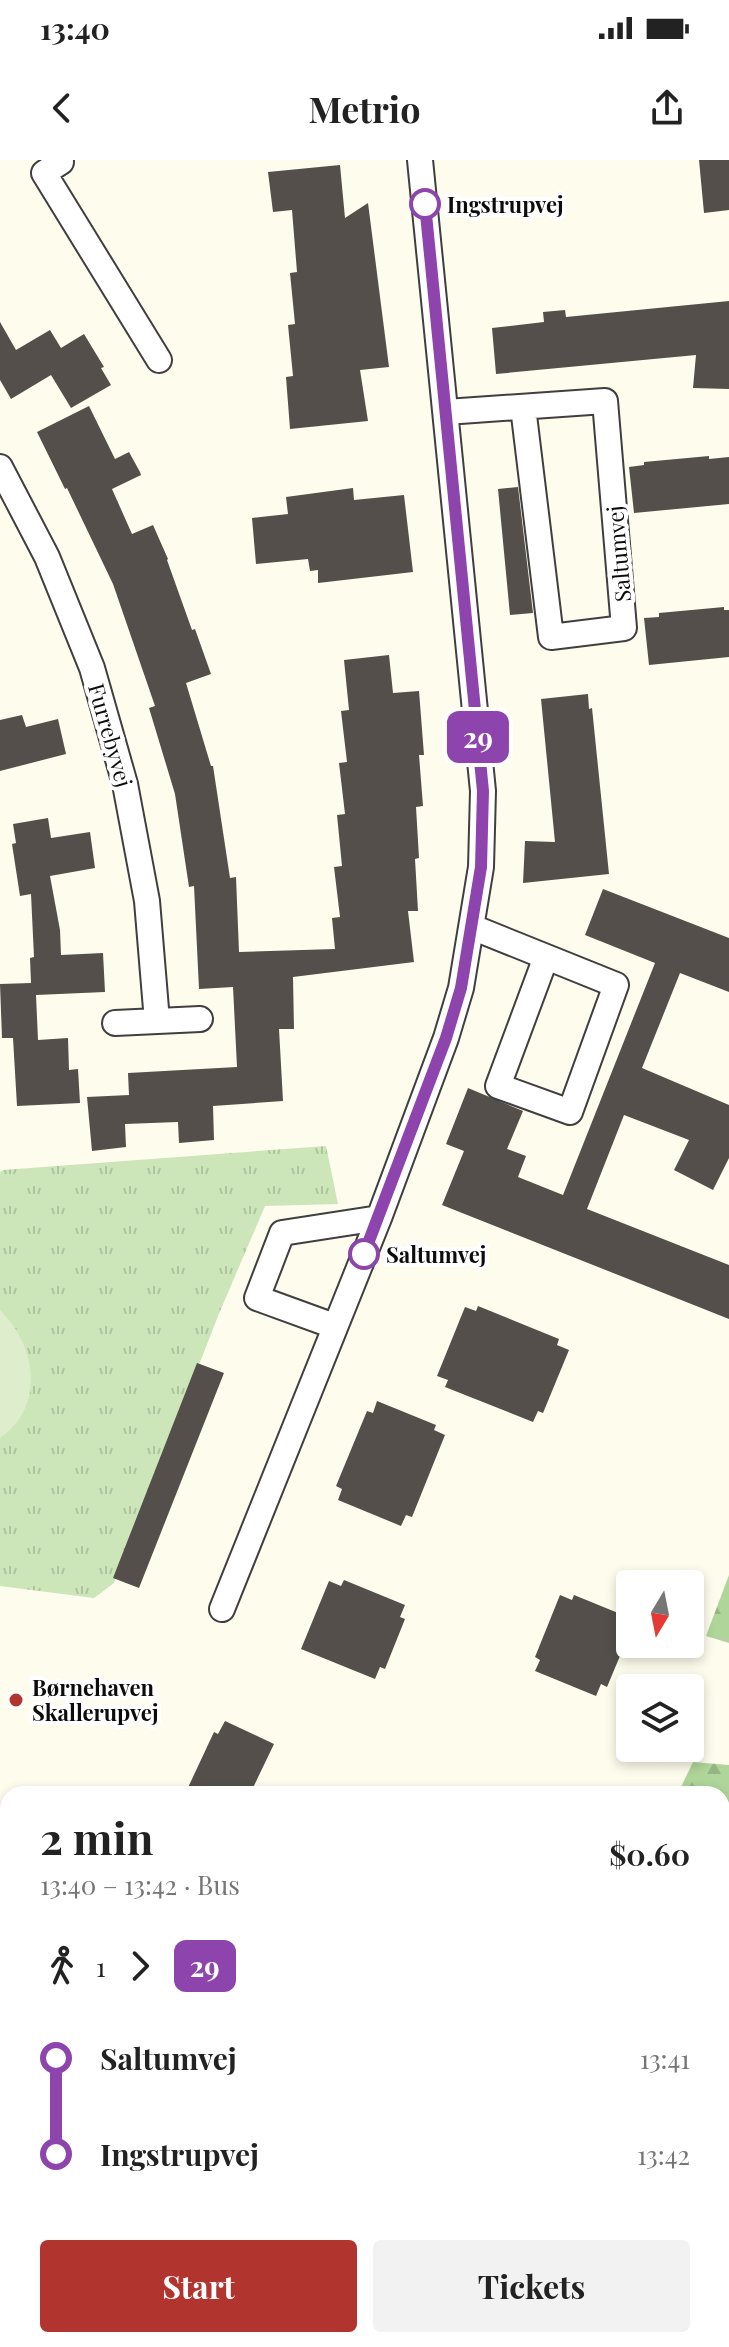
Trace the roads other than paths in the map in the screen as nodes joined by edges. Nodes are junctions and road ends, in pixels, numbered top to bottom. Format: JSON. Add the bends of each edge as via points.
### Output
{"nodes":[{"id":1,"x":59,"y":160,"type":"edge"},
{"id":2,"x":420,"y":160,"type":"edge"},
{"id":3,"x":159,"y":360,"type":"dead end"},
{"id":4,"x":523,"y":407,"type":"junction"},
{"id":5,"x":446,"y":412,"type":"junction"},
{"id":6,"x":0,"y":467,"type":"edge"},
{"id":7,"x":472,"y":927,"type":"junction"},
{"id":8,"x":546,"y":957,"type":"junction"},
{"id":9,"x":200,"y":1019,"type":"dead end"},
{"id":10,"x":157,"y":1021,"type":"junction"},
{"id":11,"x":115,"y":1023,"type":"dead end"},
{"id":12,"x":379,"y":1218,"type":"junction"},
{"id":13,"x":334,"y":1326,"type":"junction"},
{"id":14,"x":222,"y":1609,"type":"dead end"}],
"edges":[{"from":1,"to":3,"type":"street","via":[[44,173]]},
{"from":2,"to":5,"type":"street"},
{"from":4,"to":4,"type":"street","name":"Saltumvej","via":[[551,637],[624,628],[605,401]]},
{"from":4,"to":5,"type":"street","name":"Saltumvej"},
{"from":5,"to":7,"type":"street","via":[[483,791],[481,867]]},
{"from":6,"to":10,"type":"street","name":"Furrebyvej","via":[[47,557],[92,668],[125,784],[147,901]]},
{"from":7,"to":8,"type":"street"},
{"from":7,"to":12,"type":"street","via":[[446,1038]]},
{"from":8,"to":8,"type":"street","via":[[498,1086],[570,1112],[616,985]]},
{"from":9,"to":10,"type":"street"},
{"from":10,"to":11,"type":"street"},
{"from":12,"to":13,"type":"street"},
{"from":12,"to":13,"type":"street","via":[[282,1233],[257,1298]]},
{"from":13,"to":14,"type":"street"}]}
